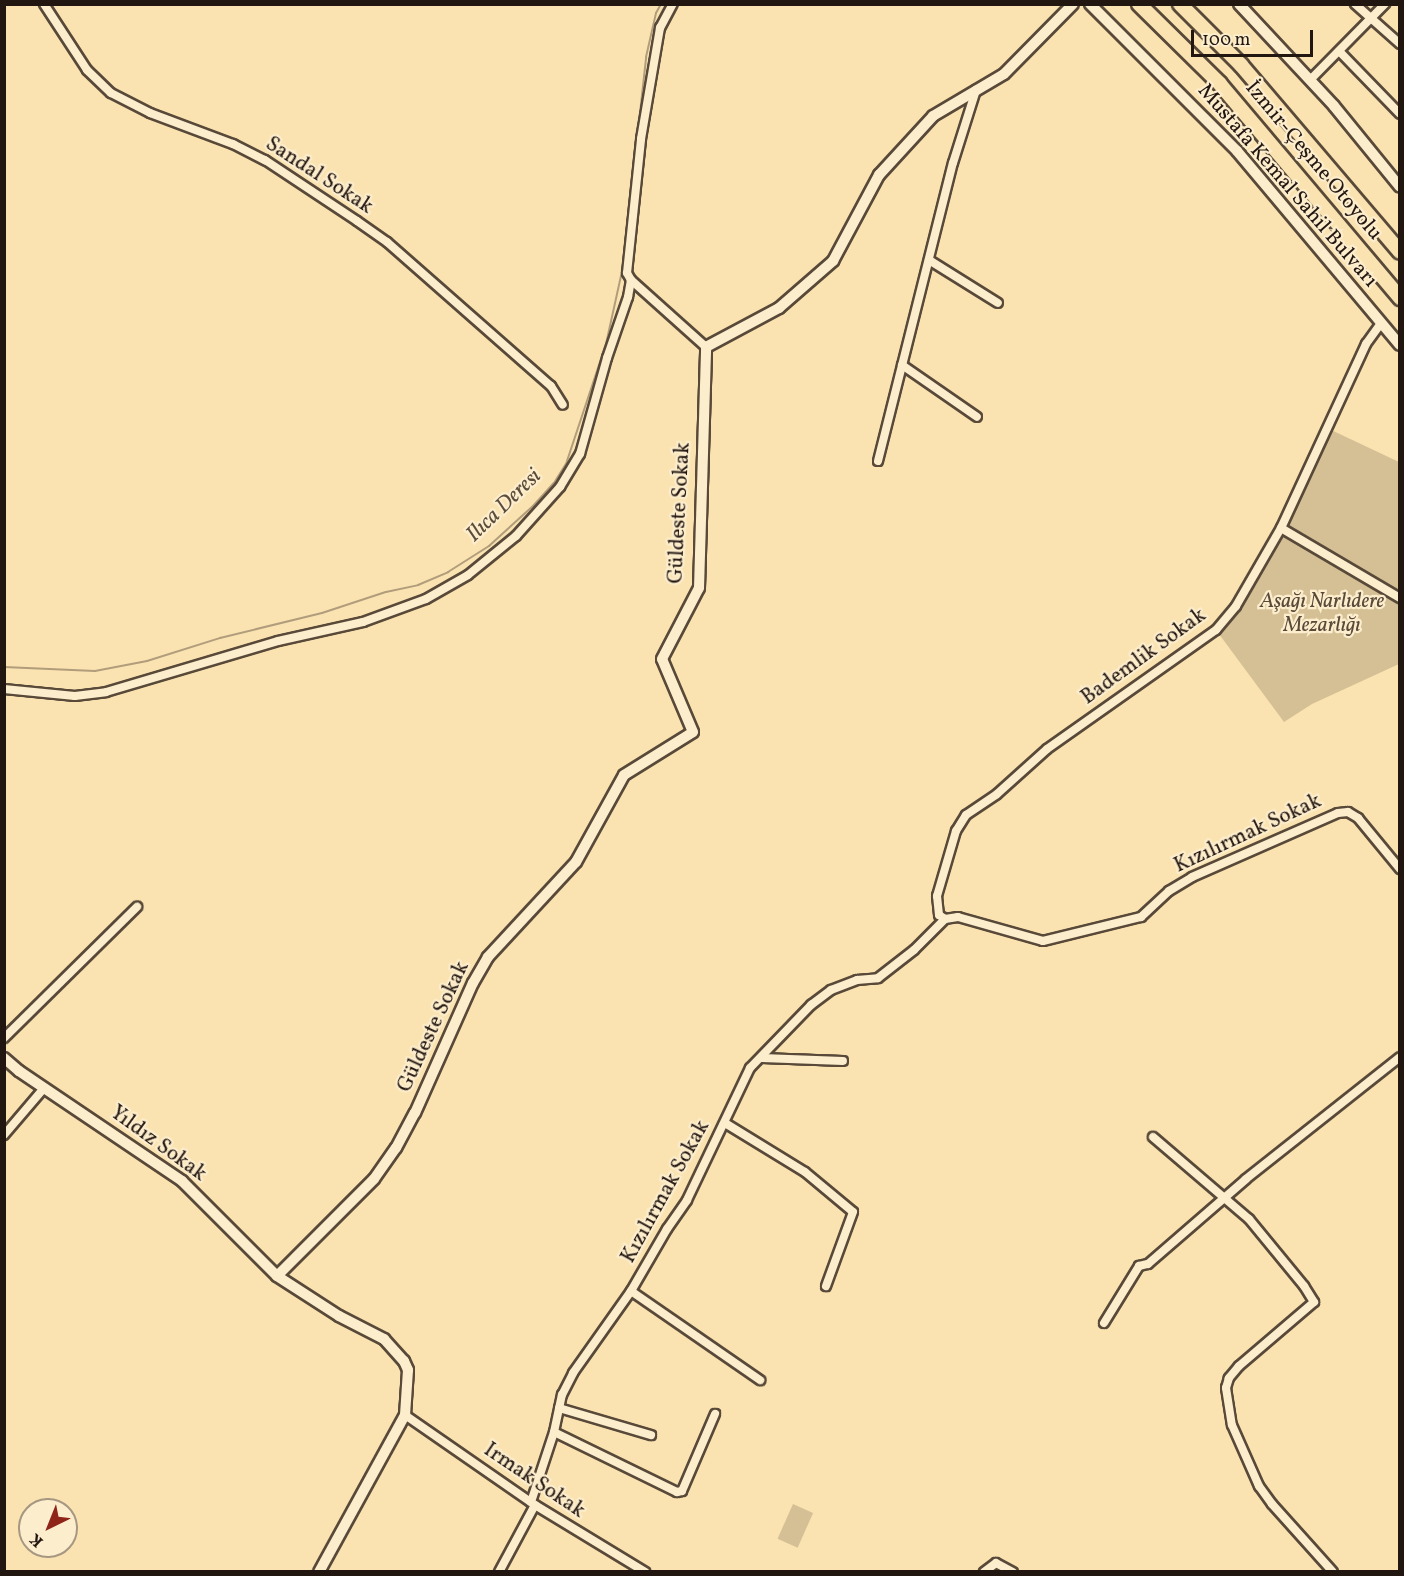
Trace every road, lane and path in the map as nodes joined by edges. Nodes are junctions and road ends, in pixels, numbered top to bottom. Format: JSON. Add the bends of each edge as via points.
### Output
{"nodes":[{"id":1,"x":44,"y":4,"type":"edge"},
{"id":2,"x":673,"y":4,"type":"edge"},
{"id":3,"x":1073,"y":4,"type":"edge"},
{"id":4,"x":1090,"y":4,"type":"edge"},
{"id":5,"x":1138,"y":4,"type":"edge"},
{"id":6,"x":1180,"y":4,"type":"edge"},
{"id":7,"x":1239,"y":4,"type":"edge"},
{"id":8,"x":1355,"y":4,"type":"edge"},
{"id":9,"x":1385,"y":4,"type":"edge"},
{"id":10,"x":1370,"y":20,"type":"junction"},
{"id":11,"x":1400,"y":44,"type":"edge"},
{"id":12,"x":1340,"y":52,"type":"junction"},
{"id":13,"x":1310,"y":80,"type":"junction"},
{"id":14,"x":976,"y":90,"type":"junction"},
{"id":15,"x":1400,"y":114,"type":"edge"},
{"id":16,"x":1400,"y":187,"type":"edge"},
{"id":17,"x":1400,"y":252,"type":"edge"},
{"id":18,"x":929,"y":260,"type":"junction"},
{"id":19,"x":631,"y":280,"type":"junction"},
{"id":20,"x":1400,"y":298,"type":"edge"},
{"id":21,"x":998,"y":303,"type":"dead end"},
{"id":22,"x":1381,"y":323,"type":"junction"},
{"id":23,"x":1400,"y":345,"type":"edge"},
{"id":24,"x":706,"y":347,"type":"junction"},
{"id":25,"x":902,"y":365,"type":"junction"},
{"id":26,"x":563,"y":405,"type":"dead end"},
{"id":27,"x":977,"y":417,"type":"dead end"},
{"id":28,"x":878,"y":461,"type":"dead end"},
{"id":29,"x":1281,"y":528,"type":"junction"},
{"id":30,"x":1400,"y":598,"type":"edge"},
{"id":31,"x":4,"y":689,"type":"edge"},
{"id":32,"x":1400,"y":869,"type":"edge"},
{"id":33,"x":137,"y":907,"type":"dead end"},
{"id":34,"x":945,"y":919,"type":"junction"},
{"id":35,"x":4,"y":1038,"type":"edge"},
{"id":36,"x":1400,"y":1057,"type":"edge"},
{"id":37,"x":4,"y":1058,"type":"edge"},
{"id":38,"x":762,"y":1058,"type":"junction"},
{"id":39,"x":843,"y":1061,"type":"dead end"},
{"id":40,"x":44,"y":1088,"type":"junction"},
{"id":41,"x":725,"y":1123,"type":"junction"},
{"id":42,"x":4,"y":1135,"type":"edge"},
{"id":43,"x":1153,"y":1137,"type":"dead end"},
{"id":44,"x":1224,"y":1199,"type":"junction"},
{"id":45,"x":277,"y":1276,"type":"junction"},
{"id":46,"x":826,"y":1286,"type":"dead end"},
{"id":47,"x":631,"y":1291,"type":"junction"},
{"id":48,"x":1104,"y":1323,"type":"dead end"},
{"id":49,"x":760,"y":1380,"type":"dead end"},
{"id":50,"x":559,"y":1408,"type":"junction"},
{"id":51,"x":715,"y":1414,"type":"dead end"},
{"id":52,"x":405,"y":1415,"type":"junction"},
{"id":53,"x":554,"y":1432,"type":"junction"},
{"id":54,"x":651,"y":1435,"type":"dead end"},
{"id":55,"x":533,"y":1504,"type":"junction"},
{"id":56,"x":319,"y":1572,"type":"edge"},
{"id":57,"x":499,"y":1572,"type":"edge"},
{"id":58,"x":645,"y":1572,"type":"edge"},
{"id":59,"x":984,"y":1572,"type":"edge"},
{"id":60,"x":1013,"y":1572,"type":"edge"},
{"id":61,"x":1334,"y":1572,"type":"edge"}],
"edges":[{"from":1,"to":26,"type":"street","name":"Sandal Sokak","via":[[87,70],[111,93],[265,160],[357,221],[387,242],[551,386]]},
{"from":2,"to":19,"type":"street","via":[[660,28],[641,139],[627,273]]},
{"from":3,"to":14,"type":"street","via":[[1004,74]]},
{"from":4,"to":22,"type":"street","name":"Mustafa Kemal Sahil Bulvarı","via":[[1237,151]]},
{"from":5,"to":20,"type":"highway","name":"İzmir-Çeşme Otoyolu","via":[[1220,84]]},
{"from":6,"to":17,"type":"highway","name":"İzmir-Çeşme Otoyolu","via":[[1241,65]]},
{"from":7,"to":13,"type":"street"},
{"from":8,"to":10,"type":"street"},
{"from":9,"to":10,"type":"street"},
{"from":10,"to":11,"type":"street"},
{"from":10,"to":12,"type":"street"},
{"from":12,"to":13,"type":"street"},
{"from":12,"to":15,"type":"street"},
{"from":13,"to":16,"type":"street"},
{"from":14,"to":18,"type":"street"},
{"from":14,"to":24,"type":"street","via":[[933,116],[879,175],[833,261],[779,308]]},
{"from":18,"to":21,"type":"street"},
{"from":18,"to":25,"type":"street"},
{"from":19,"to":24,"type":"street"},
{"from":19,"to":31,"type":"street","via":[[580,454],[560,487],[523,528],[468,575],[426,599],[363,622],[278,641],[106,692],[75,696]]},
{"from":22,"to":23,"type":"street","name":"Mustafa Kemal Sahil Bulvarı"},
{"from":22,"to":29,"type":"street","name":"Bademlik Sokak","via":[[1366,344]]},
{"from":24,"to":45,"type":"street","name":"Güldeste Sokak","via":[[699,588],[662,659],[693,732],[624,775],[576,862],[488,957],[396,1148],[374,1179]]},
{"from":25,"to":27,"type":"street"},
{"from":25,"to":28,"type":"street"},
{"from":29,"to":30,"type":"street"},
{"from":29,"to":34,"type":"street","name":"Bademlik Sokak","via":[[1236,606],[1216,630],[1047,749],[997,794],[966,815],[956,831],[937,896],[939,915]]},
{"from":32,"to":34,"type":"street","name":"Kızılırmak Sokak","via":[[1358,818],[1348,812],[1338,813],[1192,877],[1169,891],[1141,917],[1124,922],[1043,940],[958,917]]},
{"from":33,"to":35,"type":"street"},
{"from":34,"to":38,"type":"street","name":"Kızılırmak Sokak","via":[[878,978],[841,984],[812,1005]]},
{"from":36,"to":44,"type":"street"},
{"from":37,"to":40,"type":"street","name":"Yıldız Sokak"},
{"from":38,"to":39,"type":"street"},
{"from":38,"to":41,"type":"street","name":"Kızılırmak Sokak","via":[[750,1068],[738,1088]]},
{"from":40,"to":42,"type":"street"},
{"from":40,"to":45,"type":"street","name":"Yıldız Sokak","via":[[182,1181]]},
{"from":41,"to":46,"type":"street","via":[[805,1172],[853,1212]]},
{"from":41,"to":47,"type":"street","name":"Kızılırmak Sokak","via":[[687,1200]]},
{"from":43,"to":44,"type":"street"},
{"from":44,"to":48,"type":"street","via":[[1148,1264],[1139,1266]]},
{"from":44,"to":61,"type":"street","via":[[1249,1219],[1314,1302],[1239,1366],[1226,1388],[1232,1425],[1259,1486]]},
{"from":45,"to":52,"type":"street","name":"Yıldız Sokak","via":[[395,1349],[408,1370]]},
{"from":47,"to":49,"type":"street"},
{"from":47,"to":50,"type":"street","name":"Kızılırmak Sokak","via":[[573,1373]]},
{"from":50,"to":53,"type":"street","name":"Kızılırmak Sokak"},
{"from":50,"to":54,"type":"street"},
{"from":51,"to":53,"type":"street","via":[[685,1488],[677,1492]]},
{"from":52,"to":55,"type":"street","name":"Irmak Sokak"},
{"from":52,"to":56,"type":"street"},
{"from":53,"to":55,"type":"street","name":"Kızılırmak Sokak"},
{"from":55,"to":57,"type":"street","name":"Kızılırmak Sokak"},
{"from":55,"to":58,"type":"street","name":"Irmak Sokak"},
{"from":59,"to":60,"type":"street","via":[[996,1563]]}]}
